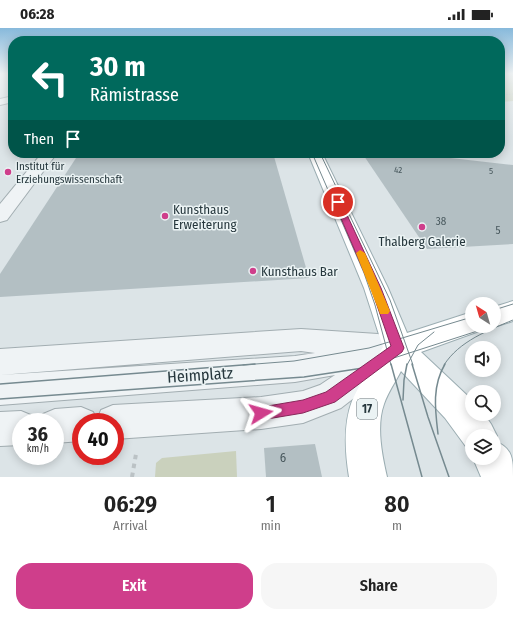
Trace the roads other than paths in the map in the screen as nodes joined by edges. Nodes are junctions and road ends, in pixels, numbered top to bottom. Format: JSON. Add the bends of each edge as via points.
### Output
{"nodes":[{"id":1,"x":46,"y":158,"type":"edge"},
{"id":2,"x":317,"y":158,"type":"edge"},
{"id":3,"x":0,"y":216,"type":"edge"},
{"id":4,"x":513,"y":311,"type":"edge"},
{"id":5,"x":501,"y":315,"type":"edge"},
{"id":6,"x":465,"y":325,"type":"edge"},
{"id":7,"x":398,"y":348,"type":"junction"},
{"id":8,"x":0,"y":362,"type":"edge"},
{"id":9,"x":0,"y":390,"type":"edge"},
{"id":10,"x":124,"y":421,"type":"edge"},
{"id":11,"x":12,"y":428,"type":"edge"},
{"id":12,"x":0,"y":429,"type":"edge"},
{"id":13,"x":474,"y":429,"type":"edge"},
{"id":14,"x":495,"y":465,"type":"edge"},
{"id":15,"x":368,"y":477,"type":"edge"},
{"id":16,"x":502,"y":477,"type":"edge"}],
"edges":[{"from":1,"to":3,"type":"street"},
{"from":2,"to":7,"type":"main road","via":[[376,288]]},
{"from":4,"to":5,"type":"main road"},
{"from":6,"to":7,"type":"main road"},
{"from":7,"to":8,"type":"street","name":"Heimplatz","via":[[302,340]]},
{"from":7,"to":9,"type":"street","name":"Heimplatz","via":[[295,369]]},
{"from":7,"to":10,"type":"street","via":[[330,397],[314,404],[261,413]]},
{"from":7,"to":13,"type":"main road","via":[[457,407]]},
{"from":7,"to":15,"type":"main road","number":"17","via":[[368,402],[363,427]]},
{"from":11,"to":12,"type":"street"},
{"from":14,"to":16,"type":"main road"}]}
